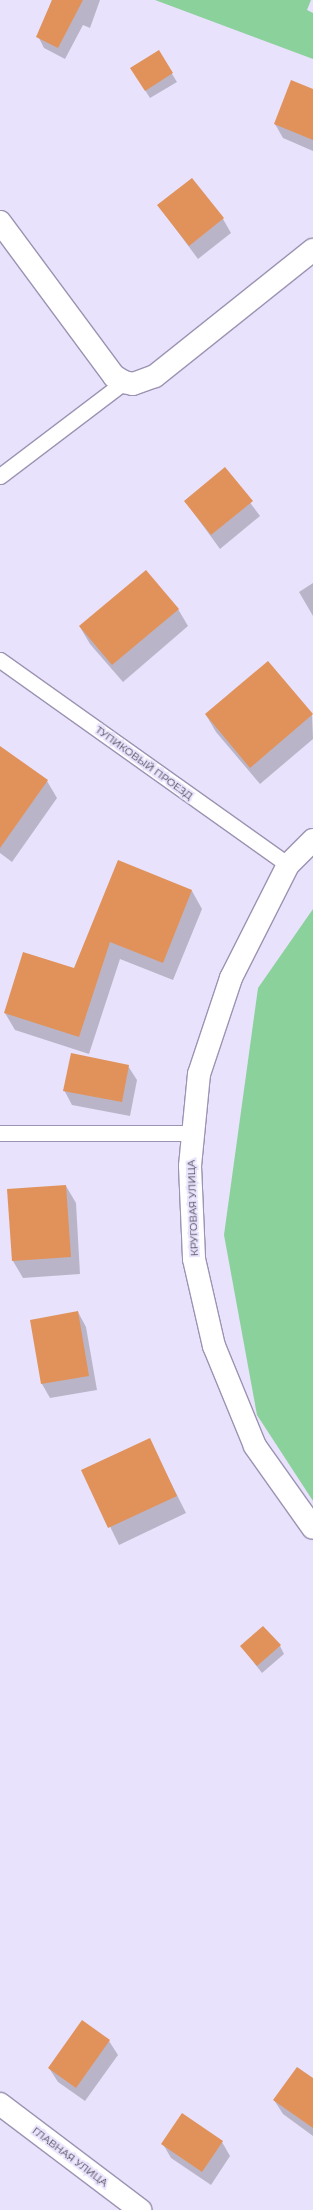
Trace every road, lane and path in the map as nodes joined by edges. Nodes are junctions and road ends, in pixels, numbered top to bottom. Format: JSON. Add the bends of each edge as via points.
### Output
{"nodes":[{"id":1,"x":0,"y":222,"type":"edge"},
{"id":2,"x":313,"y":250,"type":"edge"},
{"id":3,"x":124,"y":382,"type":"junction"},
{"id":4,"x":0,"y":476,"type":"edge"},
{"id":5,"x":0,"y":660,"type":"edge"},
{"id":6,"x":313,"y":840,"type":"edge"},
{"id":7,"x":288,"y":865,"type":"junction"},
{"id":8,"x":0,"y":1133,"type":"edge"},
{"id":9,"x":193,"y":1133,"type":"junction"},
{"id":10,"x":313,"y":1528,"type":"edge"},
{"id":11,"x":0,"y":2104,"type":"edge"},
{"id":12,"x":140,"y":2210,"type":"edge"}],
"edges":[{"from":1,"to":3,"type":"street","via":[[114,376]]},
{"from":2,"to":3,"type":"street","via":[[155,376],[133,384]]},
{"from":3,"to":4,"type":"lane"},
{"from":5,"to":7,"type":"lane","name":"ТУПИКОВЫЙ ПРОЕЗД"},
{"from":6,"to":7,"type":"street","name":"КРУГОВАЯ УЛИЦА"},
{"from":7,"to":9,"type":"street","name":"КРУГОВАЯ УЛИЦА","via":[[231,978],[199,1074]]},
{"from":8,"to":9,"type":"lane"},
{"from":9,"to":10,"type":"street","name":"КРУГОВАЯ УЛИЦА","via":[[190,1166],[194,1259],[214,1346],[255,1446]]},
{"from":11,"to":12,"type":"street","name":"ГЛАВНАЯ УЛИЦА"}]}
